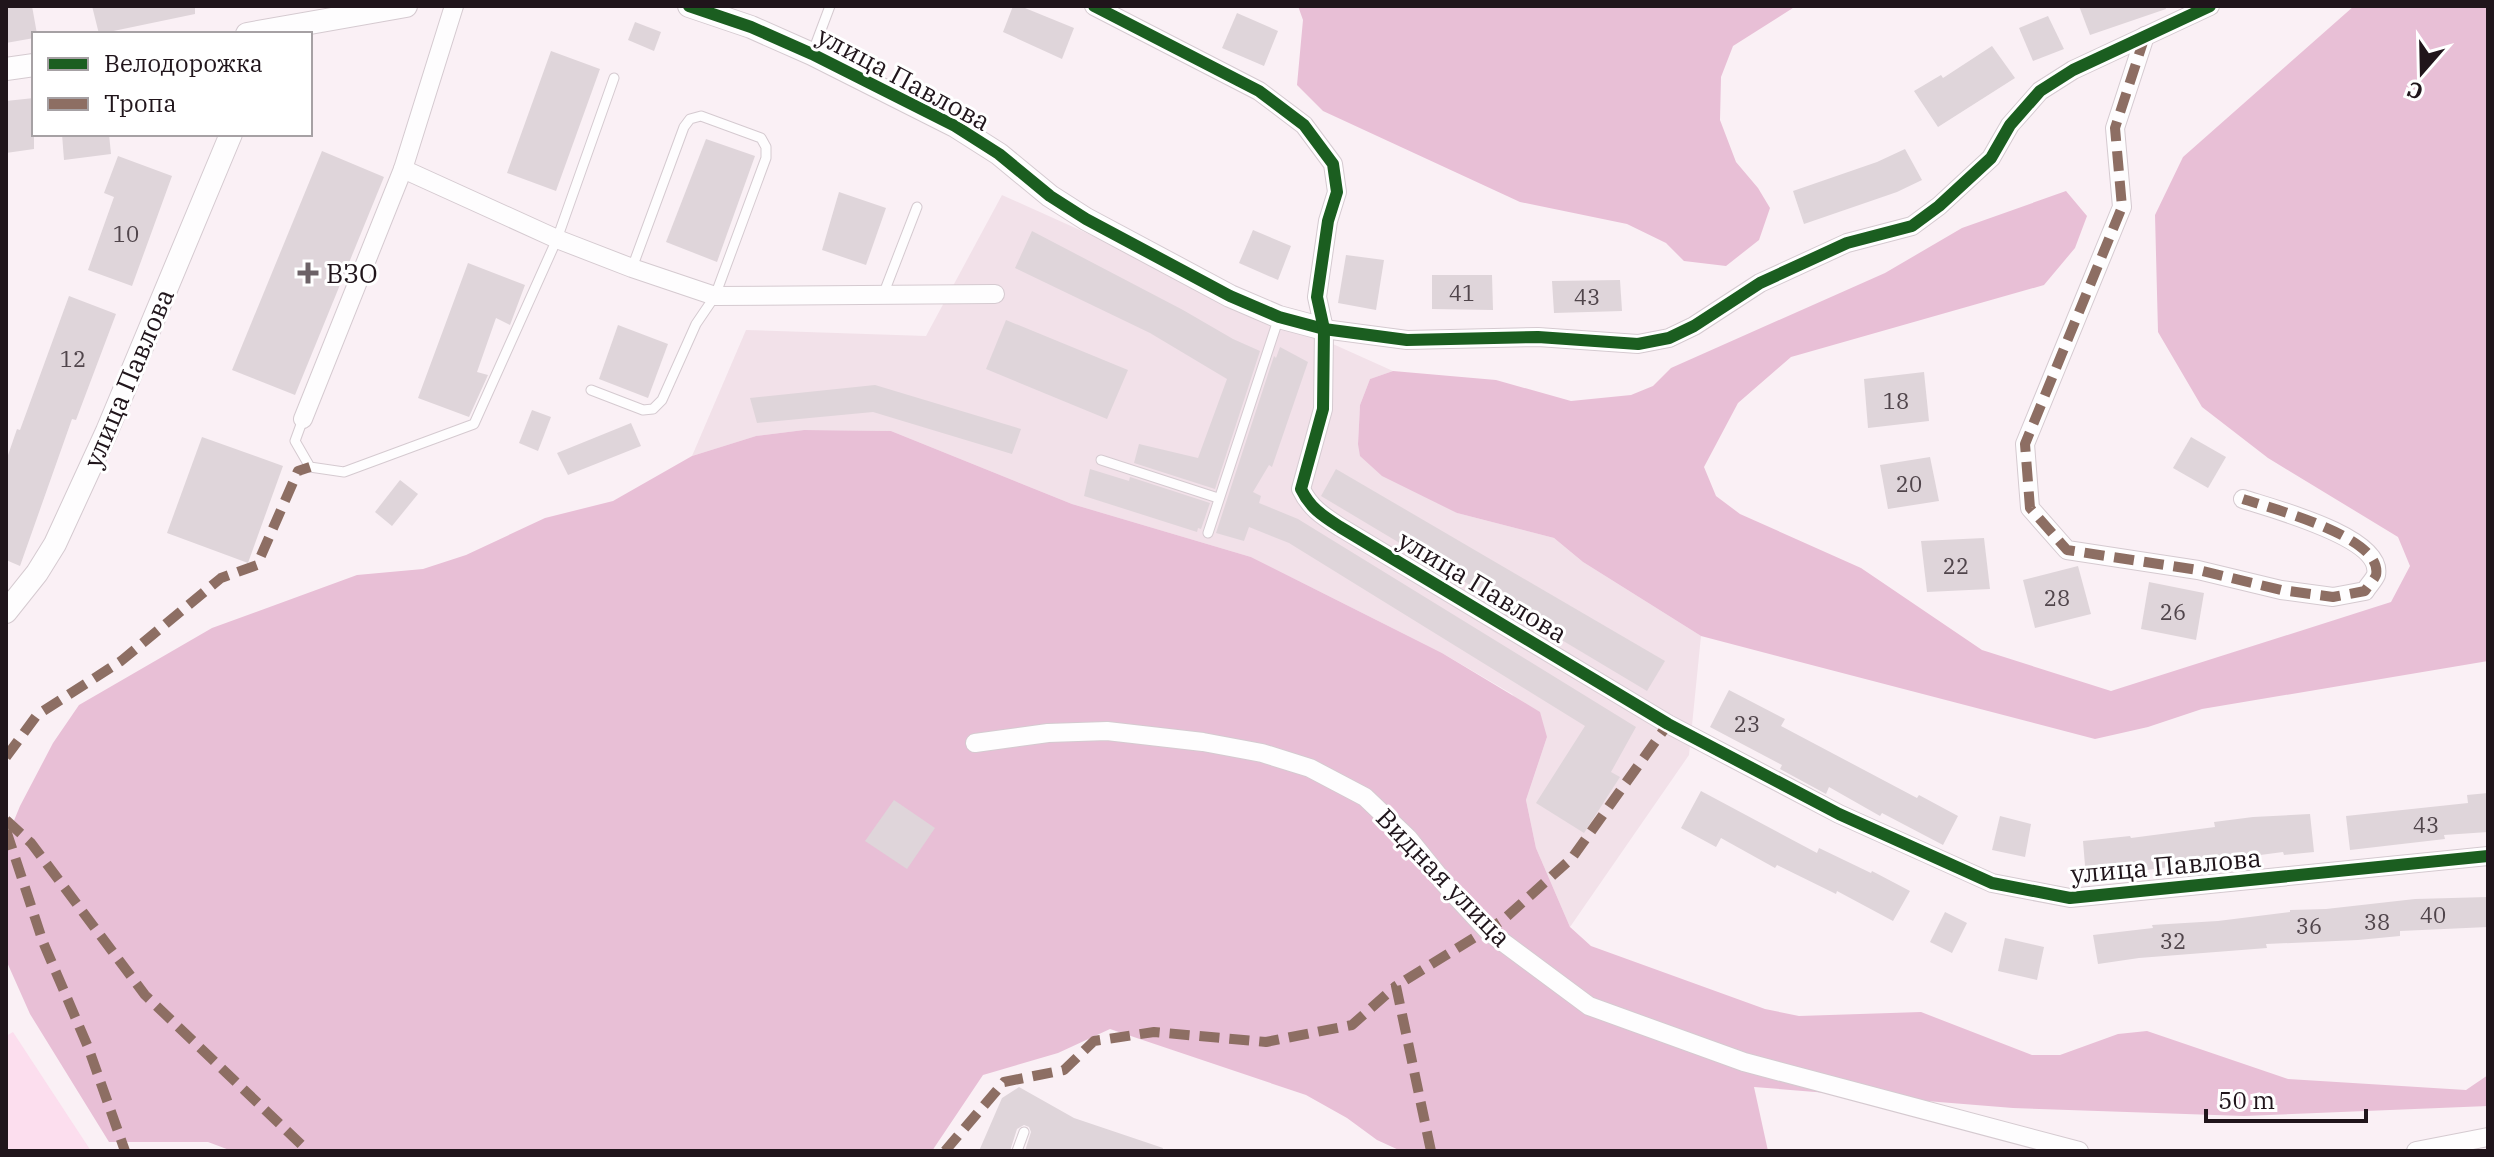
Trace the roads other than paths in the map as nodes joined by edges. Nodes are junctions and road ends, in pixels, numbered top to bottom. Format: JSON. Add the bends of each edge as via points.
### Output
{"nodes":[{"id":1,"x":405,"y":6,"type":"edge"},
{"id":2,"x":454,"y":6,"type":"edge"},
{"id":3,"x":689,"y":6,"type":"edge"},
{"id":4,"x":830,"y":6,"type":"edge"},
{"id":5,"x":1094,"y":6,"type":"edge"},
{"id":6,"x":2210,"y":6,"type":"edge"},
{"id":7,"x":262,"y":32,"type":"edge"},
{"id":8,"x":2145,"y":36,"type":"junction"},
{"id":9,"x":812,"y":54,"type":"junction"},
{"id":10,"x":32,"y":65,"type":"edge"},
{"id":11,"x":6,"y":69,"type":"edge"},
{"id":12,"x":614,"y":78,"type":"dead end"},
{"id":13,"x":230,"y":136,"type":"edge"},
{"id":14,"x":403,"y":169,"type":"junction"},
{"id":15,"x":917,"y":207,"type":"dead end"},
{"id":16,"x":557,"y":239,"type":"junction"},
{"id":17,"x":632,"y":268,"type":"junction"},
{"id":18,"x":995,"y":294,"type":"dead end"},
{"id":19,"x":883,"y":295,"type":"junction"},
{"id":20,"x":715,"y":296,"type":"junction"},
{"id":21,"x":1279,"y":317,"type":"junction"},
{"id":22,"x":1324,"y":329,"type":"junction"},
{"id":23,"x":591,"y":390,"type":"dead end"},
{"id":24,"x":303,"y":419,"type":"joint"},
{"id":25,"x":1101,"y":460,"type":"dead end"},
{"id":26,"x":1218,"y":498,"type":"junction"},
{"id":27,"x":2243,"y":499,"type":"dead end"},
{"id":28,"x":1208,"y":533,"type":"dead end"},
{"id":29,"x":6,"y":612,"type":"edge"},
{"id":30,"x":975,"y":743,"type":"dead end"},
{"id":31,"x":2488,"y":856,"type":"edge"},
{"id":32,"x":1024,"y":1132,"type":"dead end"},
{"id":33,"x":2488,"y":1137,"type":"edge"},
{"id":34,"x":1017,"y":1151,"type":"edge"},
{"id":35,"x":2079,"y":1151,"type":"edge"},
{"id":36,"x":2416,"y":1151,"type":"edge"}],
"edges":[{"from":1,"to":7,"type":"street"},
{"from":2,"to":14,"type":"street"},
{"from":3,"to":9,"type":"street","name":"улица Павлова"},
{"from":4,"to":9,"type":"lane"},
{"from":5,"to":22,"type":"street","via":[[1259,91],[1304,125],[1333,164],[1337,192],[1317,297]]},
{"from":6,"to":8,"type":"street"},
{"from":8,"to":22,"type":"street","via":[[2040,91],[2010,125],[1991,158],[1912,226],[1847,243],[1775,276],[1669,338],[1638,344],[1538,337],[1407,340]]},
{"from":8,"to":27,"type":"street","via":[[2115,128],[2122,207],[2025,444],[2030,508],[2067,550],[2333,597],[2365,591],[2376,575],[2365,549],[2335,531]]},
{"from":9,"to":21,"type":"street","name":"улица Павлова","via":[[955,126],[1086,219]]},
{"from":10,"to":11,"type":"street"},
{"from":12,"to":16,"type":"lane"},
{"from":13,"to":29,"type":"street","name":"улица Павлова","via":[[55,544]]},
{"from":14,"to":16,"type":"street"},
{"from":14,"to":24,"type":"street"},
{"from":15,"to":19,"type":"lane"},
{"from":16,"to":17,"type":"street"},
{"from":16,"to":24,"type":"lane","via":[[474,424],[344,472],[310,467],[295,441]]},
{"from":17,"to":20,"type":"street"},
{"from":17,"to":20,"type":"lane","via":[[684,127],[701,116],[761,138],[766,147]]},
{"from":18,"to":19,"type":"street"},
{"from":19,"to":20,"type":"street"},
{"from":20,"to":23,"type":"lane","via":[[653,409]]},
{"from":21,"to":22,"type":"street","name":"улица Павлова"},
{"from":21,"to":26,"type":"lane"},
{"from":22,"to":31,"type":"street","name":"улица Павлова","via":[[1323,409],[1301,489],[1316,512],[1668,724],[1839,814],[1992,883],[2070,898]]},
{"from":25,"to":26,"type":"lane"},
{"from":26,"to":28,"type":"lane"},
{"from":30,"to":35,"type":"street","name":"Видная улица","via":[[1107,731],[1262,753],[1310,768],[1365,797],[1488,931],[1589,1006],[1744,1062]]},
{"from":32,"to":34,"type":"lane"},
{"from":33,"to":36,"type":"street"}]}
